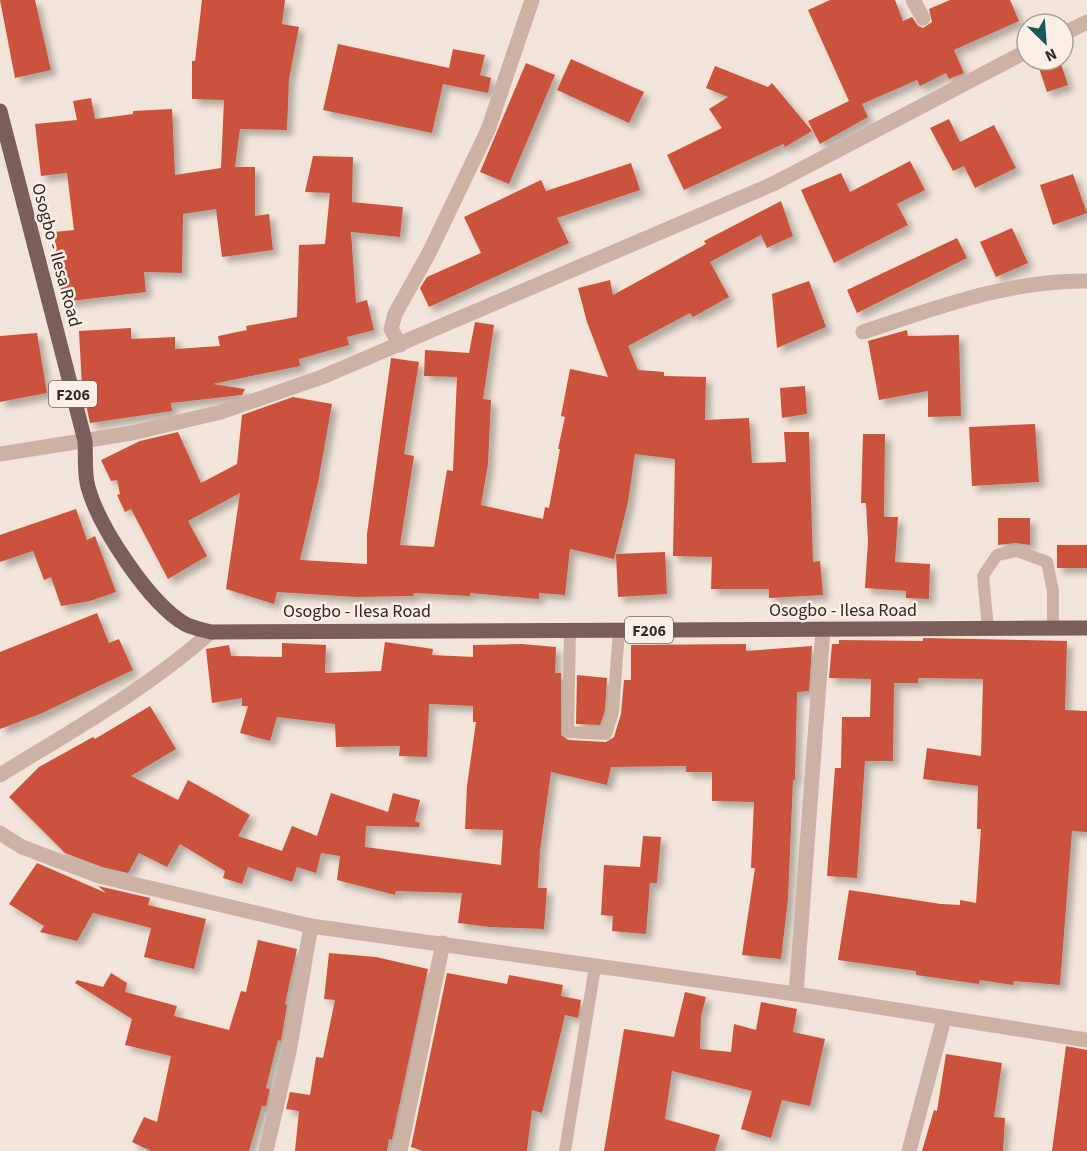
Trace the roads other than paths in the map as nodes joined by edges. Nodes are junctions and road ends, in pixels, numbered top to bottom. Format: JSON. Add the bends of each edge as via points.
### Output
{"nodes":[{"id":1,"x":532,"y":0,"type":"edge"},
{"id":2,"x":913,"y":0,"type":"edge"},
{"id":3,"x":923,"y":18,"type":"dead end"},
{"id":4,"x":1015,"y":57,"type":"edge"},
{"id":5,"x":0,"y":111,"type":"edge"},
{"id":6,"x":1087,"y":281,"type":"edge"},
{"id":7,"x":863,"y":332,"type":"dead end"},
{"id":8,"x":400,"y":345,"type":"junction"},
{"id":9,"x":85,"y":441,"type":"junction"},
{"id":10,"x":0,"y":454,"type":"edge"},
{"id":11,"x":988,"y":628,"type":"junction"},
{"id":12,"x":1053,"y":628,"type":"junction"},
{"id":13,"x":1087,"y":628,"type":"edge"},
{"id":14,"x":823,"y":629,"type":"junction"},
{"id":15,"x":570,"y":630,"type":"junction"},
{"id":16,"x":619,"y":630,"type":"junction"},
{"id":17,"x":211,"y":632,"type":"junction"},
{"id":18,"x":0,"y":775,"type":"edge"},
{"id":19,"x":0,"y":833,"type":"edge"},
{"id":20,"x":311,"y":926,"type":"junction"},
{"id":21,"x":442,"y":943,"type":"junction"},
{"id":22,"x":595,"y":967,"type":"junction"},
{"id":23,"x":796,"y":994,"type":"junction"},
{"id":24,"x":944,"y":1019,"type":"junction"},
{"id":25,"x":1087,"y":1040,"type":"edge"},
{"id":26,"x":266,"y":1151,"type":"edge"},
{"id":27,"x":400,"y":1151,"type":"edge"},
{"id":28,"x":565,"y":1151,"type":"edge"},
{"id":29,"x":909,"y":1151,"type":"edge"}],
"edges":[{"from":1,"to":8,"type":"street","via":[[488,130],[395,314],[392,329]]},
{"from":2,"to":3,"type":"street"},
{"from":4,"to":8,"type":"street","via":[[773,184]]},
{"from":5,"to":9,"type":"main road","name":"Osogbo - Ilesa Road","number":"F206"},
{"from":6,"to":7,"type":"street","via":[[987,291]]},
{"from":8,"to":9,"type":"street","via":[[221,412]]},
{"from":9,"to":10,"type":"street"},
{"from":9,"to":17,"type":"main road","name":"Osogbo - Ilesa Road","number":"F206","via":[[88,486],[103,522],[141,583],[186,625]]},
{"from":11,"to":12,"type":"main road","name":"Osogbo - Ilesa Road","number":"F206"},
{"from":11,"to":12,"type":"lane","via":[[983,576],[997,555],[1017,551],[1047,562],[1053,591]]},
{"from":11,"to":14,"type":"main road","name":"Osogbo - Ilesa Road","number":"F206"},
{"from":12,"to":13,"type":"main road","name":"Osogbo - Ilesa Road","number":"F206"},
{"from":14,"to":16,"type":"main road","name":"Osogbo - Ilesa Road","number":"F206"},
{"from":14,"to":23,"type":"street"},
{"from":15,"to":16,"type":"main road","name":"Osogbo - Ilesa Road","number":"F206"},
{"from":15,"to":16,"type":"lane","via":[[568,732],[606,734],[613,712]]},
{"from":15,"to":17,"type":"main road","name":"Osogbo - Ilesa Road","number":"F206"},
{"from":17,"to":18,"type":"street","via":[[124,699]]},
{"from":19,"to":20,"type":"street","via":[[22,847],[99,876]]},
{"from":20,"to":21,"type":"street"},
{"from":20,"to":26,"type":"street","via":[[289,1052]]},
{"from":21,"to":22,"type":"street"},
{"from":21,"to":27,"type":"street"},
{"from":22,"to":23,"type":"street"},
{"from":22,"to":28,"type":"lane"},
{"from":23,"to":24,"type":"street"},
{"from":24,"to":25,"type":"street"},
{"from":24,"to":29,"type":"street"}]}
